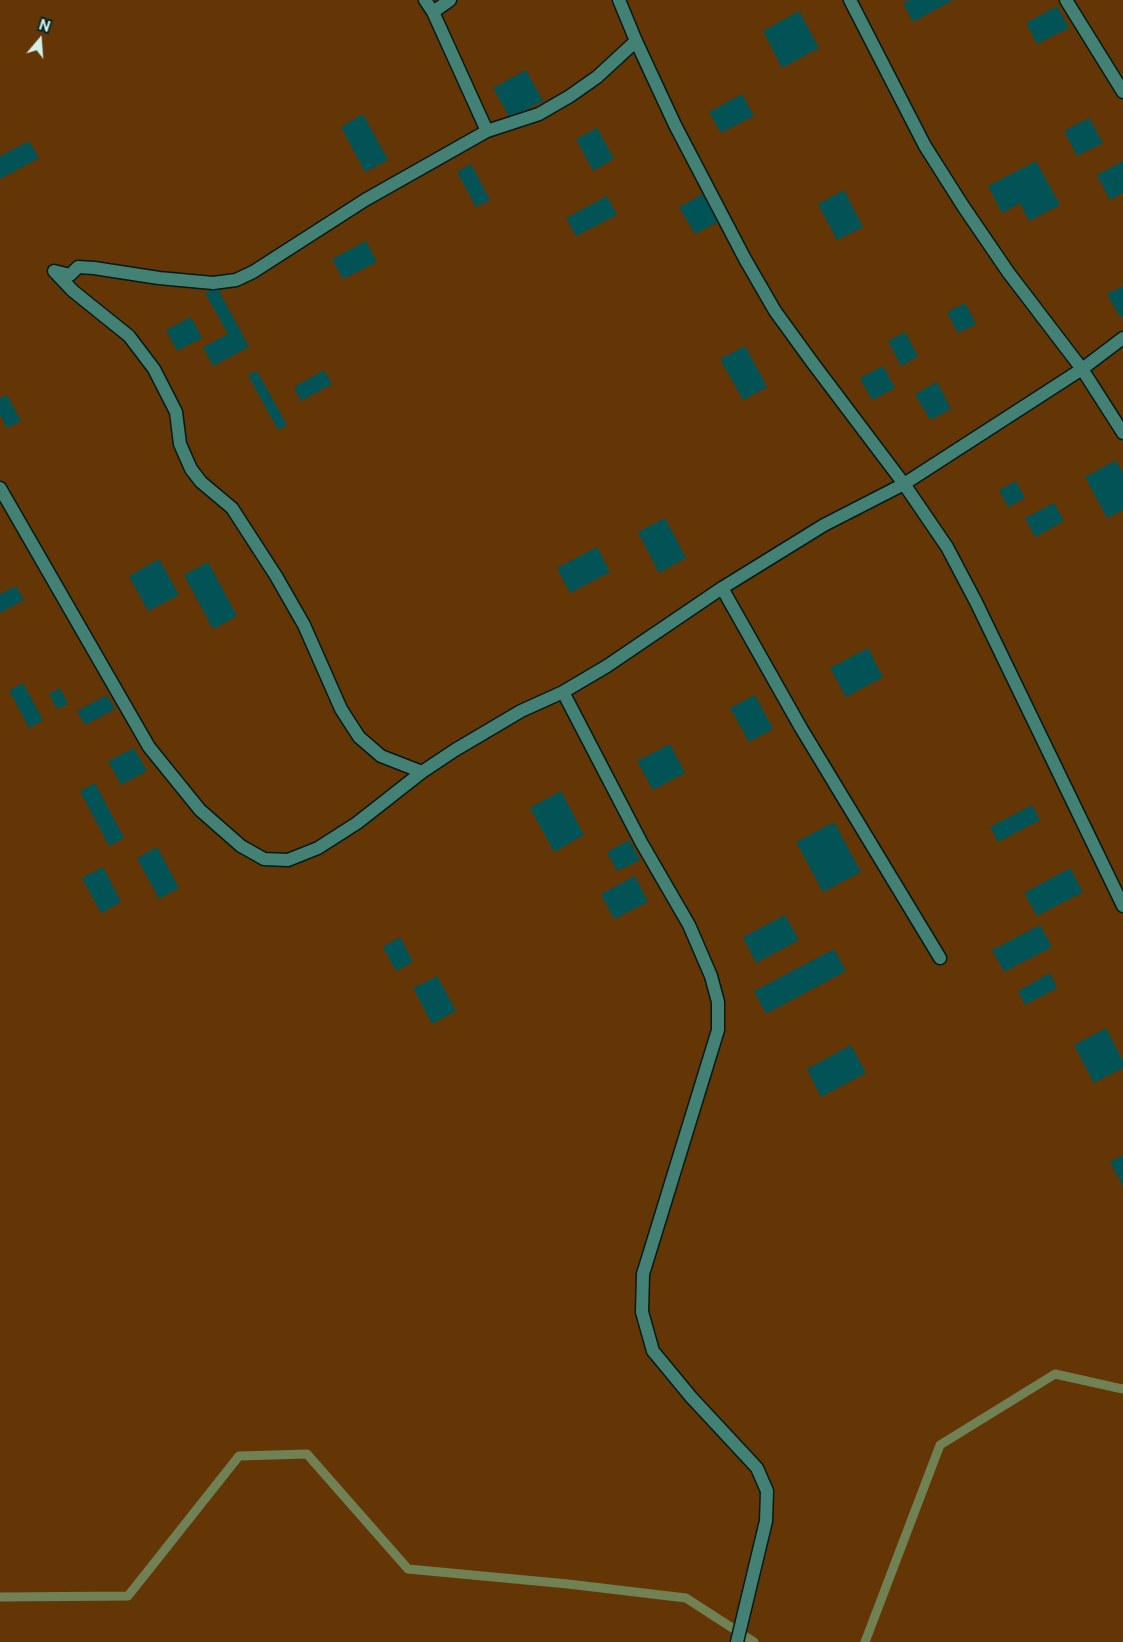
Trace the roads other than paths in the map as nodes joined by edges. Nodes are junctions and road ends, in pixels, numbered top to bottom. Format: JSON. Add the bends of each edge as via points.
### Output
{"nodes":[{"id":1,"x":425,"y":0,"type":"edge"},
{"id":2,"x":450,"y":0,"type":"edge"},
{"id":3,"x":619,"y":0,"type":"edge"},
{"id":4,"x":850,"y":0,"type":"edge"},
{"id":5,"x":1066,"y":0,"type":"edge"},
{"id":6,"x":433,"y":12,"type":"junction"},
{"id":7,"x":636,"y":42,"type":"junction"},
{"id":8,"x":1123,"y":92,"type":"edge"},
{"id":9,"x":486,"y":131,"type":"junction"},
{"id":10,"x":1123,"y":338,"type":"edge"},
{"id":11,"x":1082,"y":369,"type":"junction"},
{"id":12,"x":1123,"y":433,"type":"edge"},
{"id":13,"x":904,"y":484,"type":"junction"},
{"id":14,"x":0,"y":488,"type":"edge"},
{"id":15,"x":722,"y":588,"type":"junction"},
{"id":16,"x":563,"y":692,"type":"junction"},
{"id":17,"x":422,"y":772,"type":"junction"},
{"id":18,"x":1123,"y":906,"type":"edge"},
{"id":19,"x":940,"y":958,"type":"dead end"},
{"id":20,"x":737,"y":1642,"type":"edge"}],
"edges":[{"from":1,"to":6,"type":"street"},
{"from":2,"to":6,"type":"street"},
{"from":3,"to":7,"type":"street"},
{"from":4,"to":11,"type":"street","via":[[925,146],[1008,272]]},
{"from":5,"to":8,"type":"street"},
{"from":6,"to":9,"type":"street"},
{"from":7,"to":9,"type":"street","via":[[570,96],[539,114]]},
{"from":7,"to":13,"type":"street","via":[[675,125],[775,311]]},
{"from":9,"to":17,"type":"street","via":[[365,200],[236,280],[213,283],[78,267],[70,274],[54,271],[73,292],[129,336],[154,369],[176,412],[180,444],[191,469],[200,482],[232,508],[276,576],[304,625],[341,709],[359,738],[381,756]]},
{"from":10,"to":11,"type":"street"},
{"from":11,"to":12,"type":"street"},
{"from":11,"to":13,"type":"street"},
{"from":13,"to":15,"type":"street","via":[[824,526]]},
{"from":13,"to":18,"type":"street","via":[[947,548],[976,602]]},
{"from":14,"to":17,"type":"street","via":[[149,747],[200,810],[241,846],[264,859],[288,860],[318,848],[357,823]]},
{"from":15,"to":16,"type":"street"},
{"from":15,"to":19,"type":"street","via":[[801,728]]},
{"from":16,"to":17,"type":"street","via":[[521,711]]},
{"from":16,"to":20,"type":"street","via":[[641,842],[689,925],[711,976],[718,1002],[718,1030],[643,1274],[642,1312],[653,1351],[757,1468],[767,1491],[766,1521]]}]}
